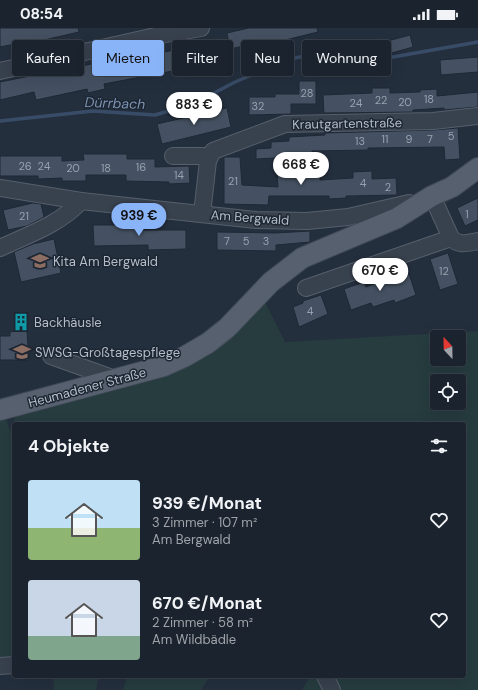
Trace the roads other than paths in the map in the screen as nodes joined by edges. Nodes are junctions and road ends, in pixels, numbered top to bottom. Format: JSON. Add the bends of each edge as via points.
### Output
{"nodes":[{"id":1,"x":201,"y":28,"type":"edge"},
{"id":2,"x":179,"y":30,"type":"edge"},
{"id":3,"x":0,"y":71,"type":"edge"},
{"id":4,"x":478,"y":116,"type":"edge"},
{"id":5,"x":478,"y":155,"type":"edge"},
{"id":6,"x":173,"y":156,"type":"dead end"},
{"id":7,"x":210,"y":156,"type":"junction"},
{"id":8,"x":478,"y":168,"type":"edge"},
{"id":9,"x":0,"y":188,"type":"edge"},
{"id":10,"x":81,"y":201,"type":"junction"},
{"id":11,"x":425,"y":201,"type":"junction"},
{"id":12,"x":202,"y":214,"type":"junction"},
{"id":13,"x":451,"y":238,"type":"junction"},
{"id":14,"x":478,"y":241,"type":"edge"},
{"id":15,"x":0,"y":248,"type":"edge"},
{"id":16,"x":306,"y":288,"type":"dead end"},
{"id":17,"x":51,"y":356,"type":"dead end"},
{"id":18,"x":115,"y":379,"type":"junction"},
{"id":19,"x":0,"y":410,"type":"edge"},
{"id":20,"x":12,"y":665,"type":"edge"},
{"id":21,"x":0,"y":666,"type":"edge"},
{"id":22,"x":325,"y":678,"type":"edge"},
{"id":23,"x":332,"y":690,"type":"edge"}],
"edges":[{"from":1,"to":2,"type":"street"},
{"from":2,"to":3,"type":"street"},
{"from":4,"to":7,"type":"street","name":"Krautgartenstraße","via":[[433,121],[285,124],[223,146],[213,151]]},
{"from":5,"to":11,"type":"main road","name":"Heumadener Straße","via":[[447,178]]},
{"from":6,"to":7,"type":"street"},
{"from":7,"to":12,"type":"street"},
{"from":8,"to":11,"type":"main road","name":"Heumadener Straße","via":[[452,187]]},
{"from":9,"to":10,"type":"street","name":"Am Bergwald"},
{"from":10,"to":12,"type":"street","name":"Am Bergwald"},
{"from":10,"to":15,"type":"street","via":[[53,222]]},
{"from":11,"to":12,"type":"street","name":"Am Bergwald","via":[[369,213],[307,221],[256,220]]},
{"from":11,"to":13,"type":"street"},
{"from":11,"to":18,"type":"main road","name":"Heumadener Straße","via":[[380,225],[302,258],[271,282],[227,328],[184,357],[164,366]]},
{"from":13,"to":14,"type":"street","via":[[457,243],[465,244]]},
{"from":13,"to":16,"type":"street"},
{"from":17,"to":18,"type":"street"},
{"from":18,"to":19,"type":"main road","name":"Heumadener Straße"},
{"from":20,"to":21,"type":"street"},
{"from":22,"to":23,"type":"street"}]}
